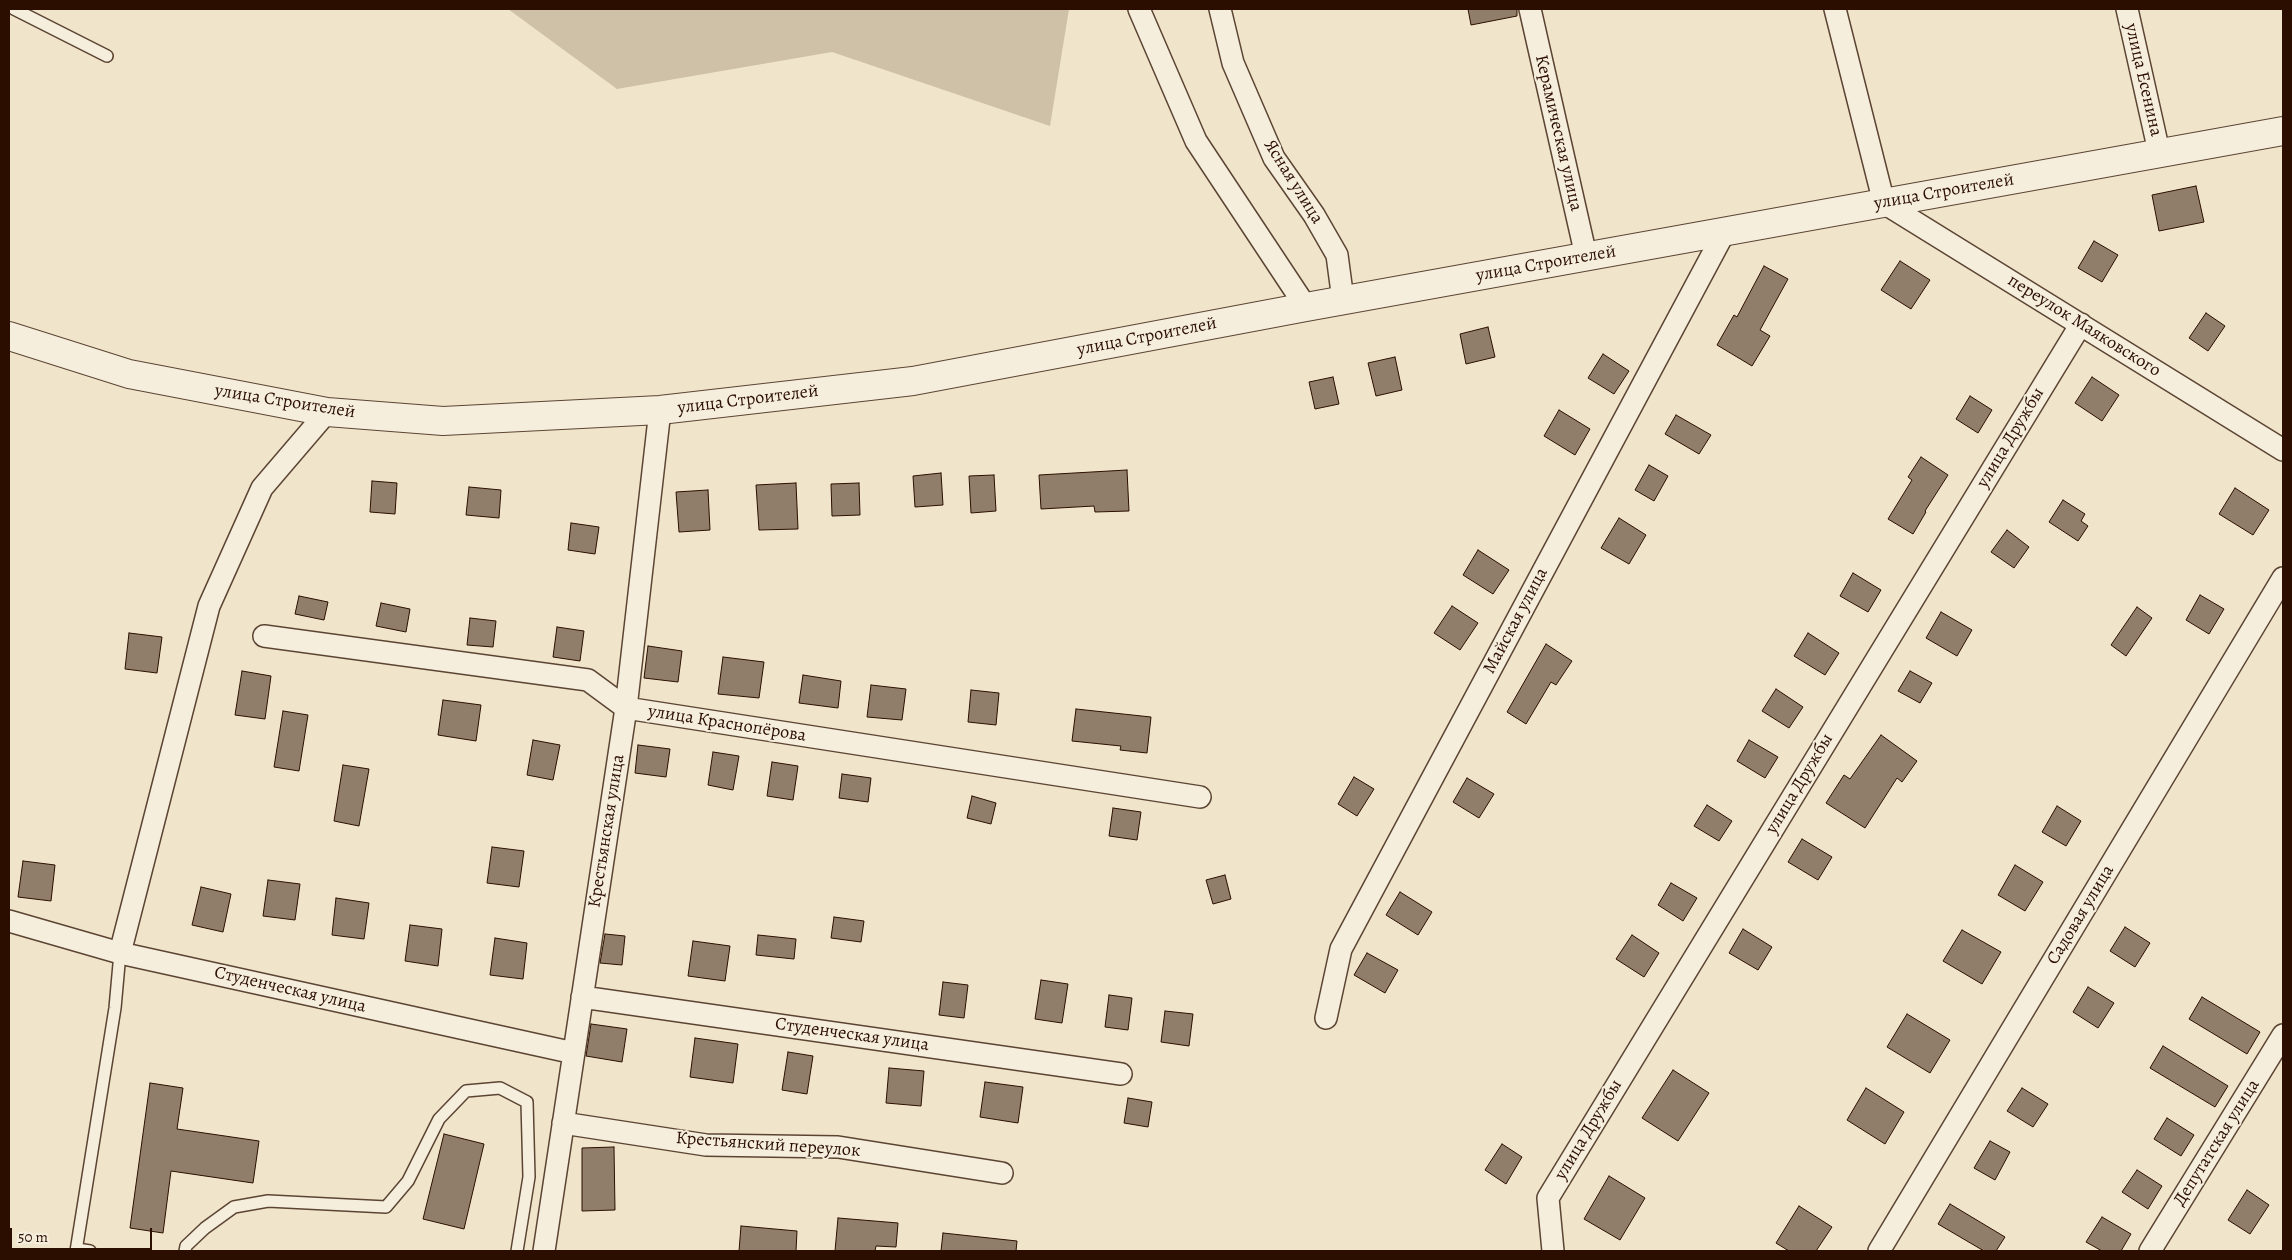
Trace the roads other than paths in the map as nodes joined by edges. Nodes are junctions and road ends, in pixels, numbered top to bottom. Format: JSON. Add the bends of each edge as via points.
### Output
{"nodes":[{"id":1,"x":14,"y":9,"type":"edge"},
{"id":2,"x":1139,"y":9,"type":"edge"},
{"id":3,"x":1220,"y":9,"type":"edge"},
{"id":4,"x":1530,"y":9,"type":"edge"},
{"id":5,"x":1836,"y":9,"type":"edge"},
{"id":6,"x":2127,"y":9,"type":"edge"},
{"id":7,"x":107,"y":56,"type":"dead end"},
{"id":8,"x":2283,"y":131,"type":"edge"},
{"id":9,"x":2159,"y":152,"type":"junction"},
{"id":10,"x":1884,"y":203,"type":"junction"},
{"id":11,"x":1725,"y":232,"type":"junction"},
{"id":12,"x":1586,"y":256,"type":"junction"},
{"id":13,"x":1342,"y":300,"type":"junction"},
{"id":14,"x":1306,"y":307,"type":"junction"},
{"id":15,"x":2081,"y":324,"type":"junction"},
{"id":16,"x":9,"y":336,"type":"edge"},
{"id":17,"x":660,"y":410,"type":"junction"},
{"id":18,"x":327,"y":412,"type":"junction"},
{"id":19,"x":2283,"y":450,"type":"edge"},
{"id":20,"x":2283,"y":578,"type":"edge"},
{"id":21,"x":264,"y":636,"type":"dead end"},
{"id":22,"x":626,"y":708,"type":"junction"},
{"id":23,"x":1200,"y":797,"type":"dead end"},
{"id":24,"x":9,"y":920,"type":"edge"},
{"id":25,"x":120,"y":953,"type":"junction"},
{"id":26,"x":582,"y":997,"type":"junction"},
{"id":27,"x":1326,"y":1018,"type":"dead end"},
{"id":28,"x":2283,"y":1035,"type":"edge"},
{"id":29,"x":574,"y":1053,"type":"junction"},
{"id":30,"x":1121,"y":1074,"type":"dead end"},
{"id":31,"x":564,"y":1123,"type":"junction"},
{"id":32,"x":1002,"y":1173,"type":"dead end"},
{"id":33,"x":77,"y":1250,"type":"edge"},
{"id":34,"x":90,"y":1251,"type":"edge"},
{"id":35,"x":185,"y":1251,"type":"edge"},
{"id":36,"x":517,"y":1251,"type":"edge"},
{"id":37,"x":544,"y":1251,"type":"edge"},
{"id":38,"x":1553,"y":1251,"type":"edge"},
{"id":39,"x":1879,"y":1251,"type":"edge"},
{"id":40,"x":2150,"y":1251,"type":"edge"}],
"edges":[{"from":1,"to":7,"type":"lane"},
{"from":2,"to":14,"type":"street","via":[[1196,141]]},
{"from":3,"to":13,"type":"street","name":"Ясная улица","via":[[1233,63],[1274,158],[1337,255]]},
{"from":4,"to":12,"type":"street","name":"Керамическая улица"},
{"from":5,"to":10,"type":"street"},
{"from":6,"to":9,"type":"street","name":"улица Есенина"},
{"from":8,"to":9,"type":"street","name":"улица Строителей"},
{"from":9,"to":10,"type":"street","name":"улица Строителей"},
{"from":10,"to":11,"type":"street","name":"улица Строителей"},
{"from":10,"to":15,"type":"street","name":"переулок Маяковского"},
{"from":11,"to":12,"type":"street","name":"улица Строителей"},
{"from":11,"to":27,"type":"street","name":"Майская улица","via":[[1341,949]]},
{"from":12,"to":13,"type":"street","name":"улица Строителей"},
{"from":13,"to":14,"type":"street","name":"улица Строителей"},
{"from":14,"to":17,"type":"street","name":"улица Строителей","via":[[913,380]]},
{"from":15,"to":19,"type":"street","name":"переулок Маяковского"},
{"from":15,"to":38,"type":"street","name":"улица Дружбы","via":[[1548,1198]]},
{"from":16,"to":18,"type":"street","name":"улица Строителей","via":[[129,374]]},
{"from":17,"to":18,"type":"street","name":"улица Строителей","via":[[443,421]]},
{"from":17,"to":22,"type":"street","name":"Крестьянская улица"},
{"from":18,"to":25,"type":"street","via":[[262,488],[209,606]]},
{"from":20,"to":39,"type":"street","name":"Садовая улица"},
{"from":21,"to":22,"type":"street","name":"улица Краснопёрова","via":[[588,680]]},
{"from":22,"to":23,"type":"street","name":"улица Краснопёрова"},
{"from":22,"to":26,"type":"street","name":"Крестьянская улица"},
{"from":24,"to":25,"type":"street","name":"Студенческая улица"},
{"from":25,"to":29,"type":"street","name":"Студенческая улица"},
{"from":25,"to":33,"type":"lane","via":[[115,1008]]},
{"from":26,"to":29,"type":"street","name":"Крестьянская улица"},
{"from":26,"to":30,"type":"street","name":"Студенческая улица"},
{"from":28,"to":40,"type":"street","name":"Депутатская улица"},
{"from":29,"to":31,"type":"street","name":"Крестьянская улица"},
{"from":31,"to":32,"type":"street","name":"Крестьянский переулок","via":[[706,1145],[838,1147]]},
{"from":31,"to":37,"type":"street","name":"Крестьянская улица"},
{"from":33,"to":34,"type":"lane"},
{"from":35,"to":36,"type":"lane","via":[[186,1246],[205,1228],[234,1207],[268,1201],[386,1207],[408,1181],[439,1118],[466,1091],[500,1088],[527,1102],[529,1177]]}]}
